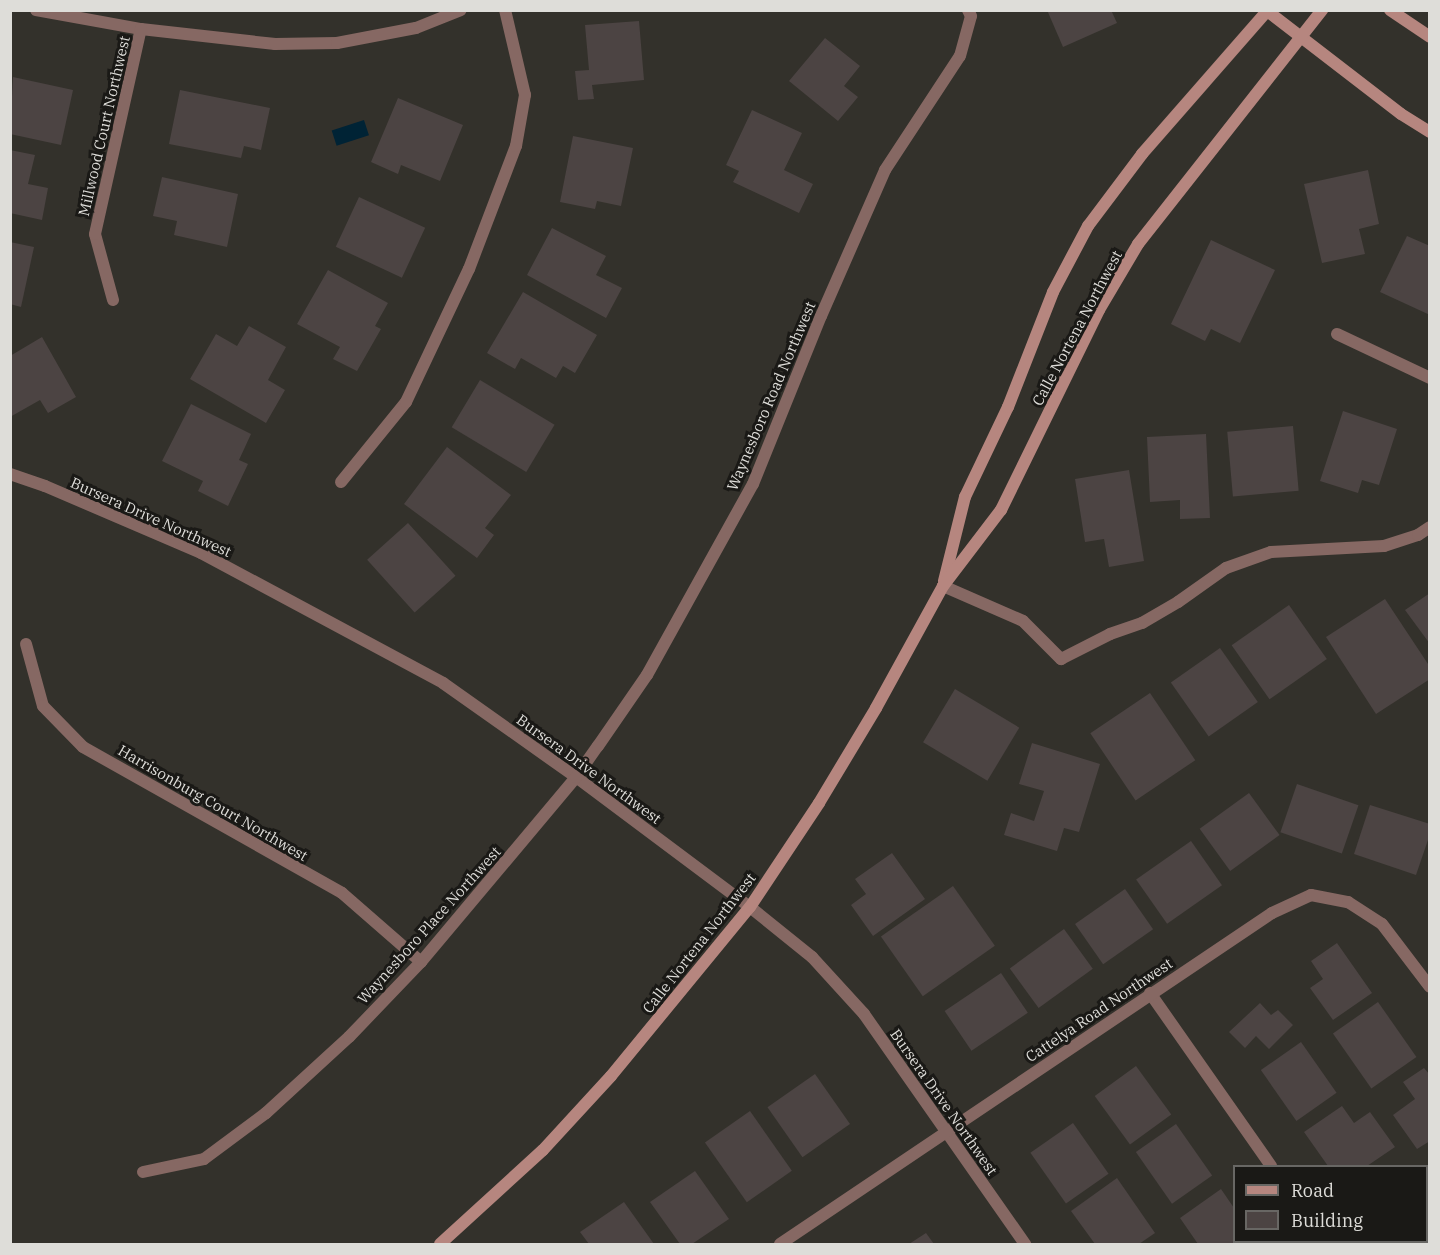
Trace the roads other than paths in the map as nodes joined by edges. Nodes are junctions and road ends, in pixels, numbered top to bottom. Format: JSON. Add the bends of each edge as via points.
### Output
{"nodes":[{"id":1,"x":36,"y":10,"type":"edge"},
{"id":2,"x":461,"y":10,"type":"edge"},
{"id":3,"x":505,"y":10,"type":"edge"},
{"id":4,"x":1322,"y":10,"type":"edge"},
{"id":5,"x":1390,"y":10,"type":"edge"},
{"id":6,"x":1267,"y":11,"type":"edge"},
{"id":7,"x":970,"y":13,"type":"edge"},
{"id":8,"x":141,"y":29,"type":"junction"},
{"id":9,"x":1299,"y":37,"type":"junction"},
{"id":10,"x":1430,"y":37,"type":"edge"},
{"id":11,"x":1430,"y":132,"type":"edge"},
{"id":12,"x":113,"y":300,"type":"dead end"},
{"id":13,"x":1337,"y":334,"type":"dead end"},
{"id":14,"x":1430,"y":378,"type":"edge"},
{"id":15,"x":10,"y":474,"type":"edge"},
{"id":16,"x":340,"y":482,"type":"dead end"},
{"id":17,"x":1430,"y":527,"type":"edge"},
{"id":18,"x":944,"y":586,"type":"junction"},
{"id":19,"x":26,"y":644,"type":"dead end"},
{"id":20,"x":576,"y":777,"type":"junction"},
{"id":21,"x":750,"y":907,"type":"junction"},
{"id":22,"x":421,"y":962,"type":"junction"},
{"id":23,"x":1428,"y":983,"type":"edge"},
{"id":24,"x":1150,"y":993,"type":"junction"},
{"id":25,"x":947,"y":1132,"type":"junction"},
{"id":26,"x":1270,"y":1165,"type":"edge"},
{"id":27,"x":143,"y":1172,"type":"dead end"},
{"id":28,"x":440,"y":1245,"type":"edge"},
{"id":29,"x":780,"y":1245,"type":"edge"},
{"id":30,"x":1025,"y":1245,"type":"edge"}],
"edges":[{"from":1,"to":8,"type":"street"},
{"from":2,"to":8,"type":"street","via":[[416,28],[338,43],[275,44]]},
{"from":3,"to":16,"type":"street","via":[[525,95],[516,146],[469,269],[406,402]]},
{"from":4,"to":9,"type":"street","name":"Calle Nortena Northwest"},
{"from":5,"to":10,"type":"street"},
{"from":6,"to":9,"type":"street"},
{"from":6,"to":18,"type":"street","name":"Calle Nortena Northwest","via":[[1142,154],[1089,226],[1053,292],[1008,406],[964,497]]},
{"from":7,"to":20,"type":"street","name":"Waynesboro Road Northwest","via":[[960,56],[885,170],[753,484],[647,675]]},
{"from":8,"to":12,"type":"street","name":"Millwood Court Northwest","via":[[95,234]]},
{"from":9,"to":11,"type":"street"},
{"from":9,"to":18,"type":"street","name":"Calle Nortena Northwest","via":[[1138,244],[1099,310],[1001,510]]},
{"from":13,"to":14,"type":"street"},
{"from":15,"to":20,"type":"street","name":"Bursera Drive Northwest","via":[[201,553],[443,683]]},
{"from":17,"to":18,"type":"street","via":[[1384,546],[1271,552],[1226,568],[1142,623],[1061,659],[1023,621]]},
{"from":18,"to":21,"type":"street","name":"Calle Nortena Northwest","via":[[819,803]]},
{"from":19,"to":22,"type":"street","name":"Harrisonburg Court Northwest","via":[[43,706],[83,747],[342,893]]},
{"from":20,"to":21,"type":"street","name":"Bursera Drive Northwest"},
{"from":20,"to":22,"type":"street","name":"Waynesboro Place Northwest"},
{"from":21,"to":25,"type":"street","name":"Bursera Drive Northwest","via":[[812,957],[864,1014]]},
{"from":21,"to":28,"type":"street","name":"Calle Nortena Northwest","via":[[566,1125]]},
{"from":22,"to":27,"type":"street","name":"Waynesboro Place Northwest","via":[[349,1037],[266,1113],[204,1159]]},
{"from":23,"to":24,"type":"street","name":"Cattelya Road Northwest","via":[[1382,924],[1348,902],[1311,895],[1272,913]]},
{"from":24,"to":25,"type":"street","name":"Cattelya Road Northwest"},
{"from":24,"to":26,"type":"street"},
{"from":25,"to":29,"type":"street","name":"Cattelya Road Northwest"},
{"from":25,"to":30,"type":"street","name":"Bursera Drive Northwest"}]}
